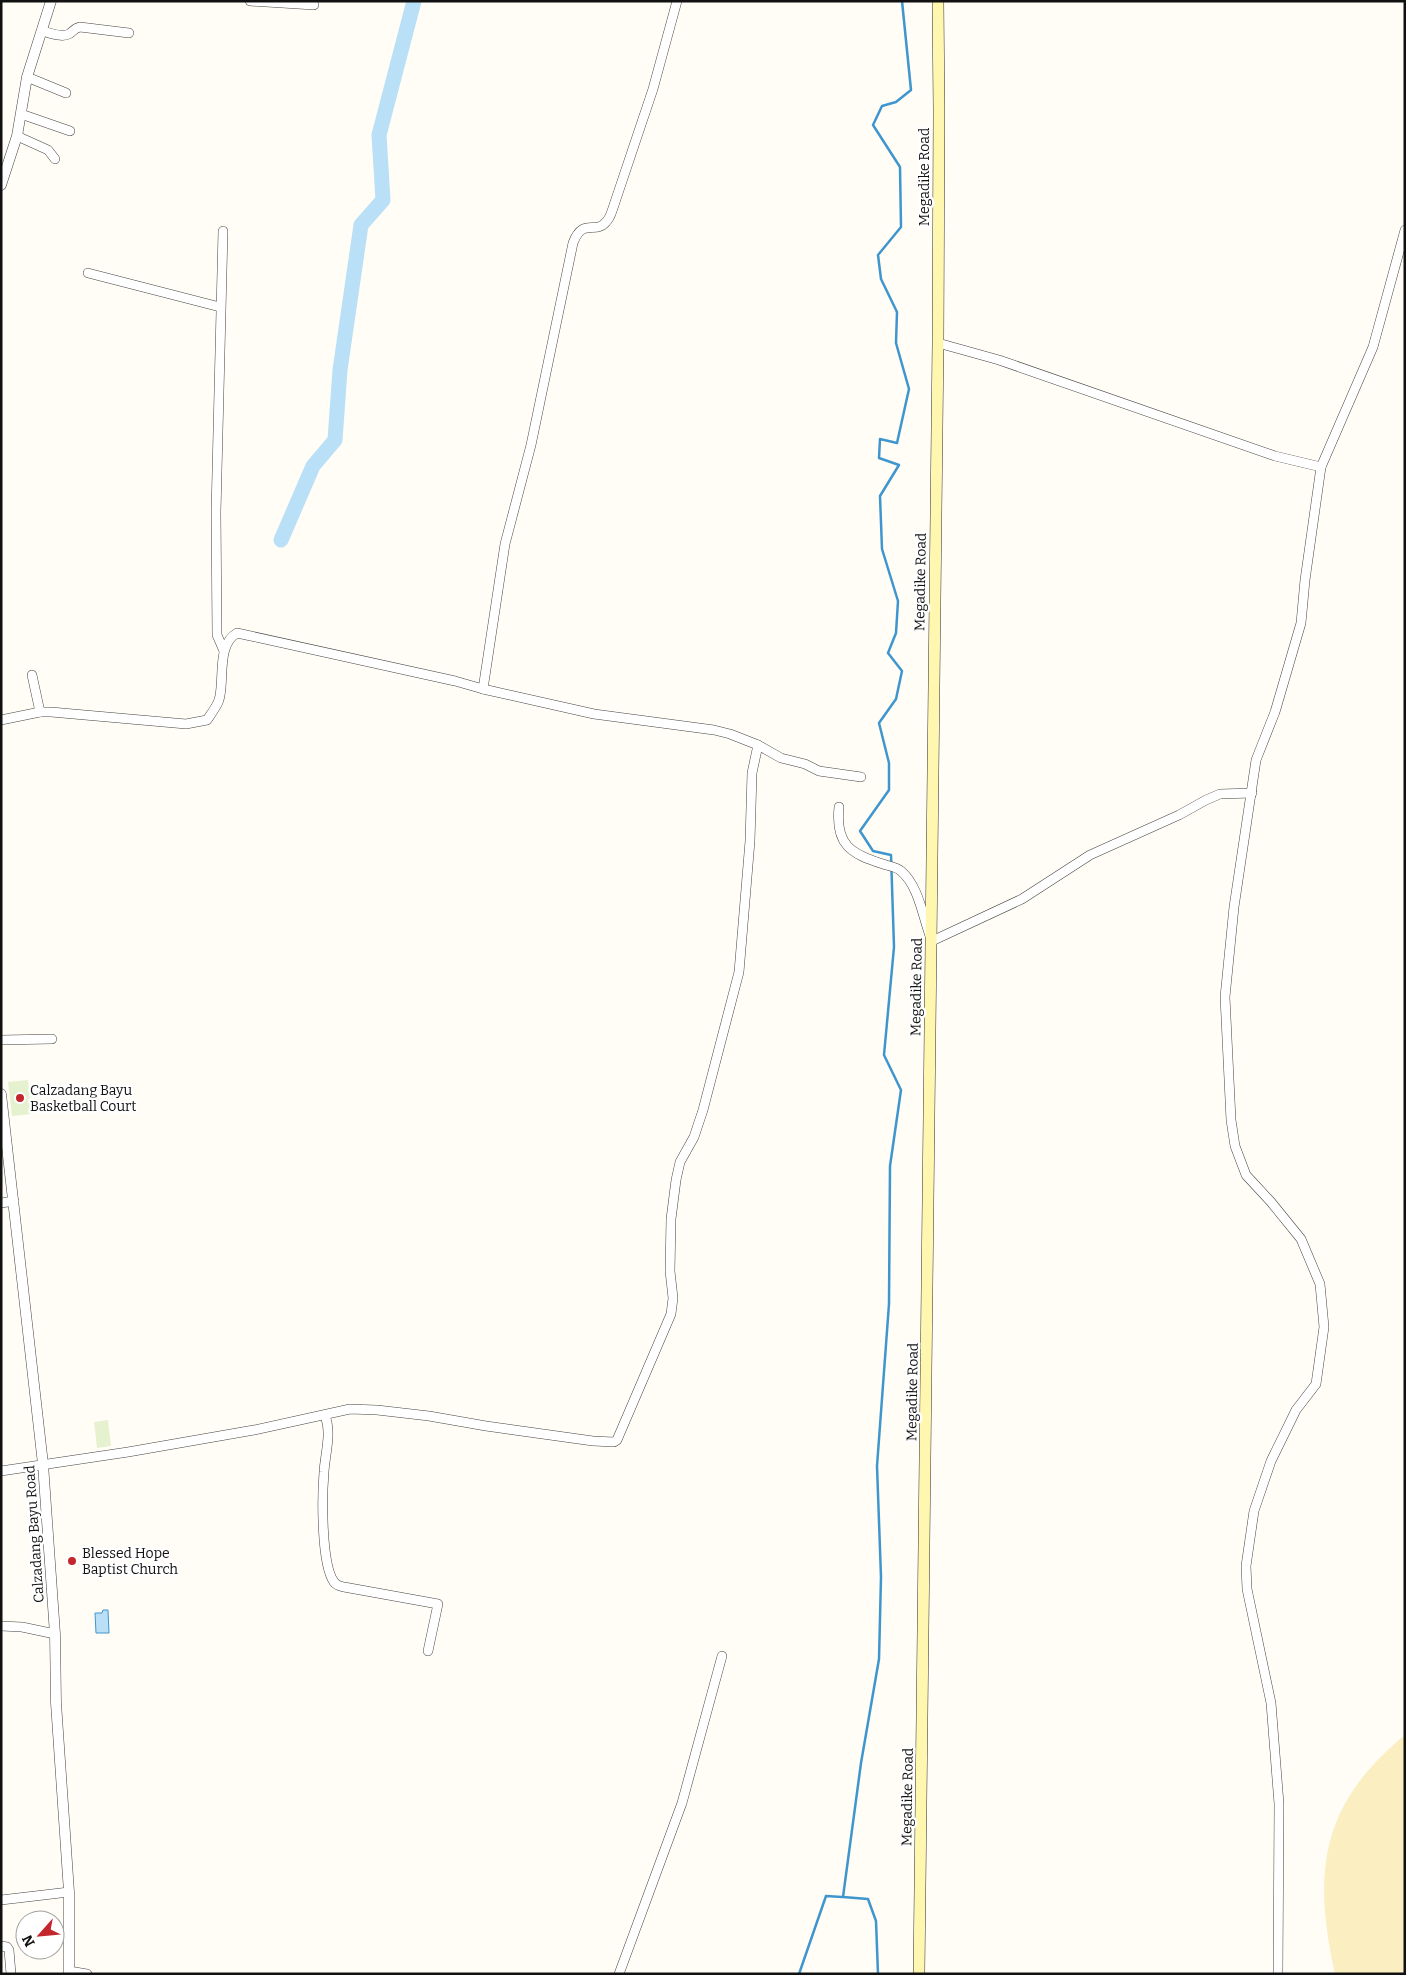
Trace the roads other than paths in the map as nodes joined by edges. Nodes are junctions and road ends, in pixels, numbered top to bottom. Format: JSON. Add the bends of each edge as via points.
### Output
{"nodes":[{"id":1,"x":51,"y":1,"type":"edge"},
{"id":2,"x":250,"y":1,"type":"edge"},
{"id":3,"x":677,"y":1,"type":"edge"},
{"id":4,"x":938,"y":1,"type":"edge"},
{"id":5,"x":314,"y":5,"type":"dead end"},
{"id":6,"x":43,"y":31,"type":"junction"},
{"id":7,"x":130,"y":33,"type":"dead end"},
{"id":8,"x":27,"y":77,"type":"junction"},
{"id":9,"x":66,"y":92,"type":"dead end"},
{"id":10,"x":21,"y":114,"type":"junction"},
{"id":11,"x":70,"y":131,"type":"dead end"},
{"id":12,"x":17,"y":136,"type":"junction"},
{"id":13,"x":55,"y":159,"type":"dead end"},
{"id":14,"x":1,"y":185,"type":"edge"},
{"id":15,"x":1405,"y":230,"type":"edge"},
{"id":16,"x":223,"y":231,"type":"dead end"},
{"id":17,"x":88,"y":273,"type":"dead end"},
{"id":18,"x":220,"y":307,"type":"junction"},
{"id":19,"x":938,"y":343,"type":"junction"},
{"id":20,"x":1321,"y":467,"type":"junction"},
{"id":21,"x":224,"y":651,"type":"junction"},
{"id":22,"x":32,"y":675,"type":"dead end"},
{"id":23,"x":483,"y":689,"type":"junction"},
{"id":24,"x":40,"y":712,"type":"junction"},
{"id":25,"x":1,"y":720,"type":"edge"},
{"id":26,"x":758,"y":746,"type":"junction"},
{"id":27,"x":861,"y":777,"type":"dead end"},
{"id":28,"x":1252,"y":793,"type":"junction"},
{"id":29,"x":839,"y":807,"type":"dead end"},
{"id":30,"x":932,"y":942,"type":"junction"},
{"id":31,"x":52,"y":1039,"type":"dead end"},
{"id":32,"x":1,"y":1040,"type":"edge"},
{"id":33,"x":1,"y":1094,"type":"edge"},
{"id":34,"x":14,"y":1201,"type":"junction"},
{"id":35,"x":1,"y":1203,"type":"edge"},
{"id":36,"x":325,"y":1416,"type":"junction"},
{"id":37,"x":43,"y":1464,"type":"junction"},
{"id":38,"x":1,"y":1471,"type":"edge"},
{"id":39,"x":1,"y":1626,"type":"edge"},
{"id":40,"x":55,"y":1634,"type":"junction"},
{"id":41,"x":428,"y":1651,"type":"dead end"},
{"id":42,"x":722,"y":1656,"type":"dead end"},
{"id":43,"x":69,"y":1892,"type":"junction"},
{"id":44,"x":1,"y":1900,"type":"edge"},
{"id":45,"x":1,"y":1946,"type":"edge"},
{"id":46,"x":69,"y":1972,"type":"edge"},
{"id":47,"x":11,"y":1974,"type":"edge"},
{"id":48,"x":87,"y":1974,"type":"edge"},
{"id":49,"x":619,"y":1974,"type":"edge"},
{"id":50,"x":920,"y":1974,"type":"edge"},
{"id":51,"x":1278,"y":1974,"type":"edge"}],
"edges":[{"from":1,"to":6,"type":"street"},
{"from":2,"to":5,"type":"street"},
{"from":3,"to":23,"type":"street","via":[[653,89],[612,211],[602,226],[579,231],[573,243],[531,445],[505,544]]},
{"from":4,"to":19,"type":"main road","name":"Megadike Road"},
{"from":6,"to":7,"type":"street","via":[[67,35],[80,27]]},
{"from":6,"to":8,"type":"street"},
{"from":8,"to":9,"type":"street"},
{"from":8,"to":10,"type":"street"},
{"from":10,"to":11,"type":"street"},
{"from":10,"to":12,"type":"street"},
{"from":12,"to":13,"type":"street","via":[[48,150]]},
{"from":12,"to":14,"type":"street"},
{"from":15,"to":20,"type":"street","via":[[1373,347]]},
{"from":16,"to":18,"type":"street"},
{"from":17,"to":18,"type":"street"},
{"from":18,"to":21,"type":"street","via":[[217,635]]},
{"from":19,"to":20,"type":"street","via":[[999,360],[1275,456]]},
{"from":19,"to":30,"type":"main road","name":"Megadike Road"},
{"from":20,"to":28,"type":"street","via":[[1302,622],[1256,760]]},
{"from":21,"to":23,"type":"street","via":[[237,633]]},
{"from":21,"to":24,"type":"street","via":[[219,700],[207,720],[186,724]]},
{"from":22,"to":24,"type":"street"},
{"from":23,"to":26,"type":"street","via":[[594,714],[707,729],[730,734]]},
{"from":24,"to":25,"type":"street"},
{"from":26,"to":27,"type":"street","via":[[819,771]]},
{"from":26,"to":36,"type":"street","via":[[752,773],[739,972],[703,1110],[694,1137],[680,1162],[676,1180],[671,1219],[671,1314],[617,1440],[593,1441],[363,1408]]},
{"from":28,"to":30,"type":"street","via":[[1220,794],[1206,800],[1090,855],[1022,899]]},
{"from":28,"to":51,"type":"street","via":[[1234,907],[1225,997],[1231,1120],[1235,1146],[1246,1175],[1300,1239],[1320,1284],[1324,1327],[1316,1384],[1296,1410],[1271,1461],[1254,1512],[1246,1566],[1247,1589],[1272,1712],[1279,1804]]},
{"from":29,"to":30,"type":"street","via":[[841,837],[859,856],[900,870],[922,907]]},
{"from":30,"to":50,"type":"main road","name":"Megadike Road"},
{"from":31,"to":32,"type":"street"},
{"from":33,"to":34,"type":"street","name":"Calzadang Bayu Road"},
{"from":34,"to":35,"type":"street"},
{"from":34,"to":37,"type":"street","name":"Calzadang Bayu Road"},
{"from":36,"to":37,"type":"street"},
{"from":36,"to":41,"type":"street","via":[[328,1430],[323,1494],[325,1543],[333,1581],[344,1587],[438,1604]]},
{"from":37,"to":38,"type":"street"},
{"from":37,"to":40,"type":"street","name":"Calzadang Bayu Road"},
{"from":39,"to":40,"type":"street"},
{"from":40,"to":43,"type":"street","name":"Calzadang Bayu Road","via":[[56,1703]]},
{"from":42,"to":49,"type":"street","via":[[682,1803]]},
{"from":43,"to":44,"type":"street"},
{"from":43,"to":46,"type":"street","name":"Calzadang Bayu Road"},
{"from":45,"to":47,"type":"street","via":[[9,1950]]},
{"from":46,"to":48,"type":"street"}]}
